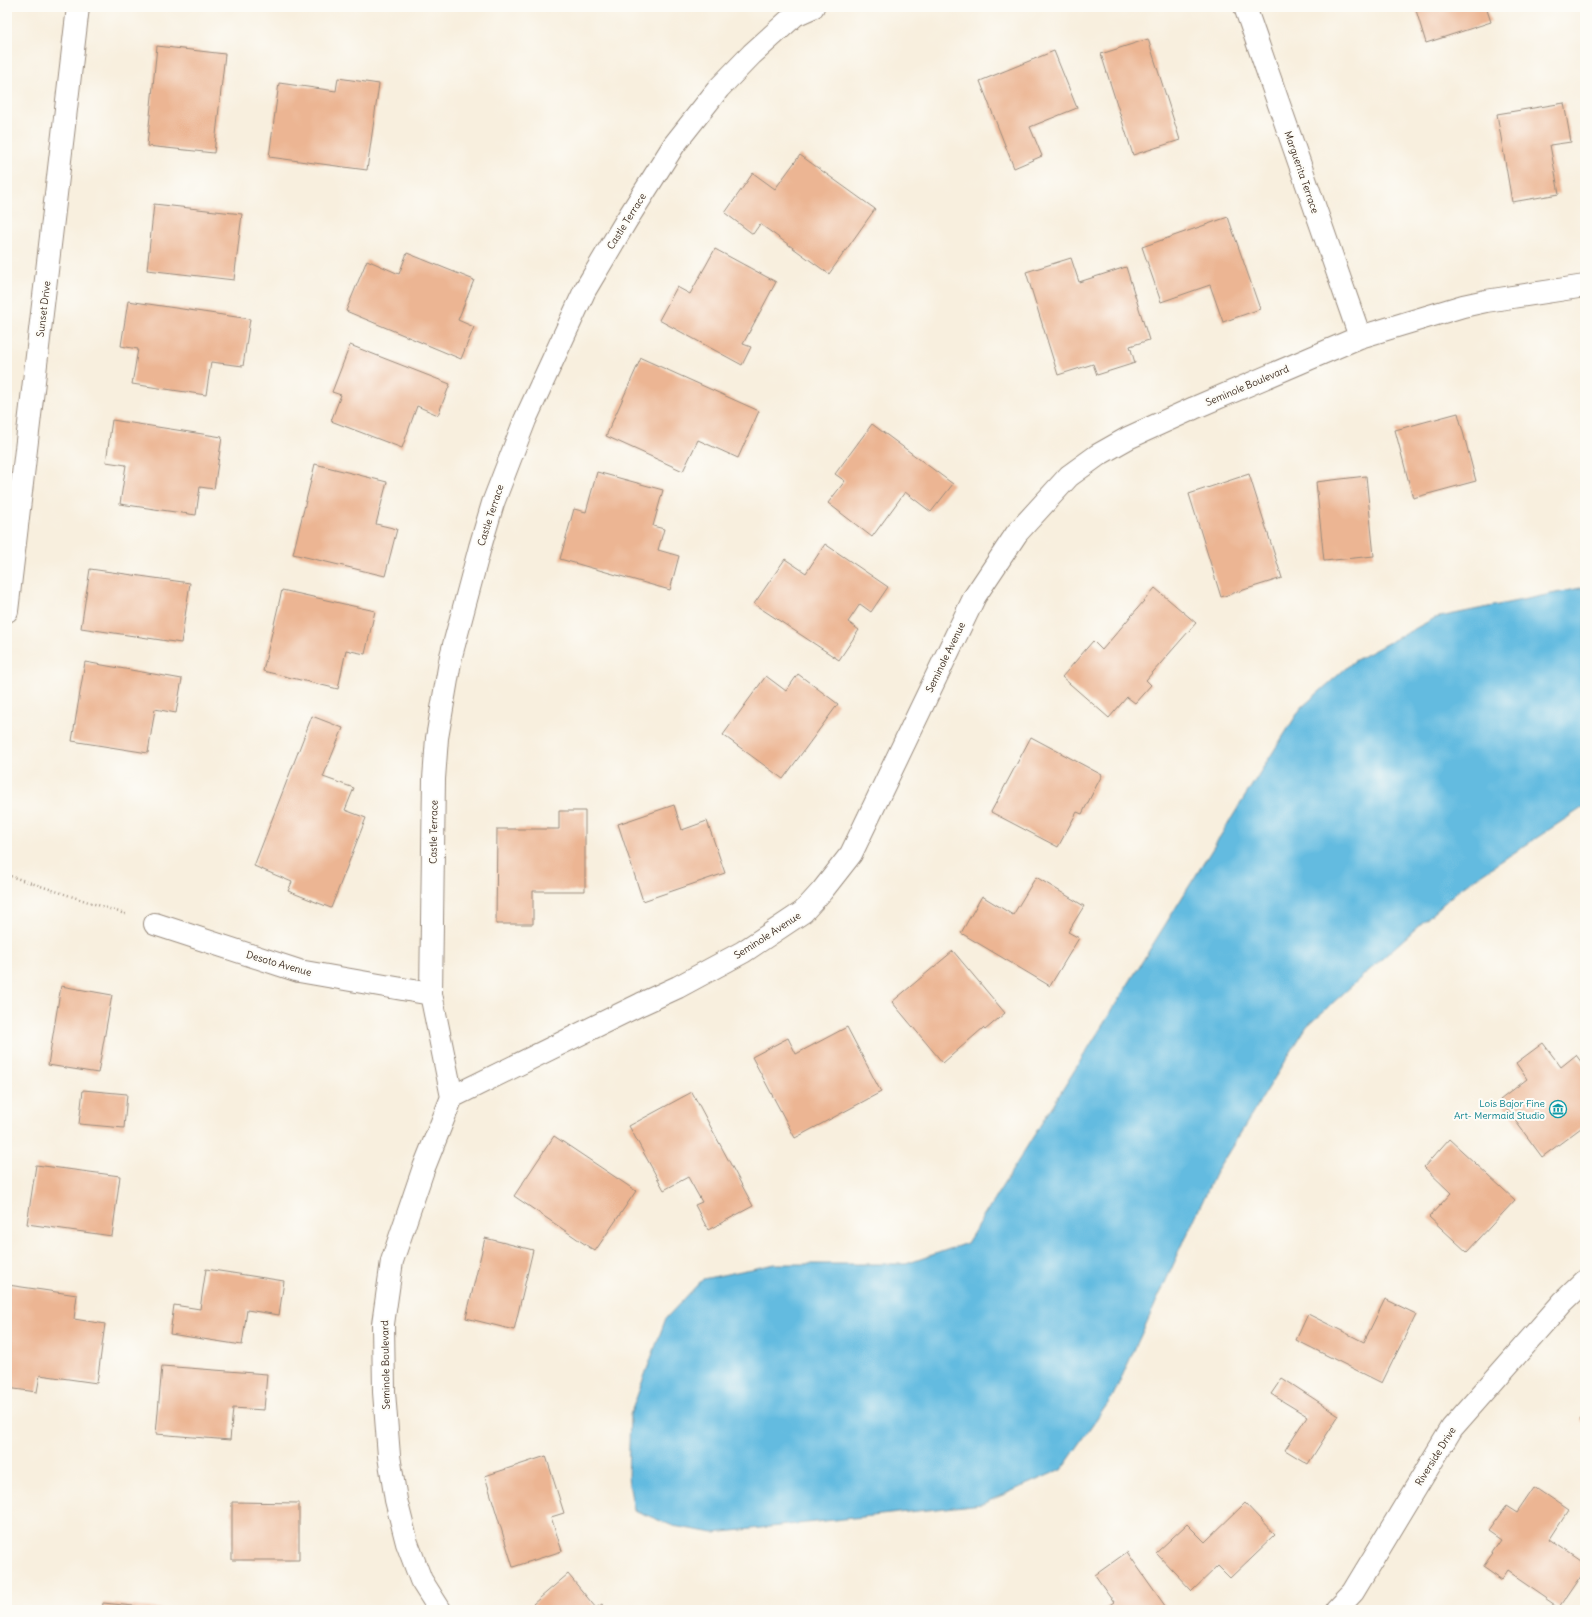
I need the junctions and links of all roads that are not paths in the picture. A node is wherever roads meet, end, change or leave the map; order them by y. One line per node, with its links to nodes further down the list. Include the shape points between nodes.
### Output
1 (78, 7): 7 (street, Sunset Drive)
2 (1245, 7): 5 (street, Marguerita Terrace)
3 (804, 11): 9 (street, Castle Terrace, via 760,46 719,88 674,145 585,290 509,459 480,547 451,656 437,738 434,779)
4 (1585, 286): 5 (street, Seminole Boulevard, via 1463,306)
5 (1360, 337): 6 (street, Seminole Boulevard, via 1194,408 1128,438 1098,455 1069,476 1017,533)
6 (975, 596): 10 (street, Seminole Avenue, via 851,854 803,912 743,952 678,987)
7 (7, 611)
8 (155, 924): 9 (street, Desoto Avenue, via 299,971)
9 (431, 994): 10 (street, Castle Terrace)
10 (452, 1097): 12 (street, Seminole Boulevard, via 392,1261 382,1324 389,1456 396,1500 407,1543 421,1580)
11 (1585, 1281): 13 (street, Riverside Drive, via 1563,1302 1452,1428 1353,1592)
12 (440, 1610)
13 (1336, 1610)

